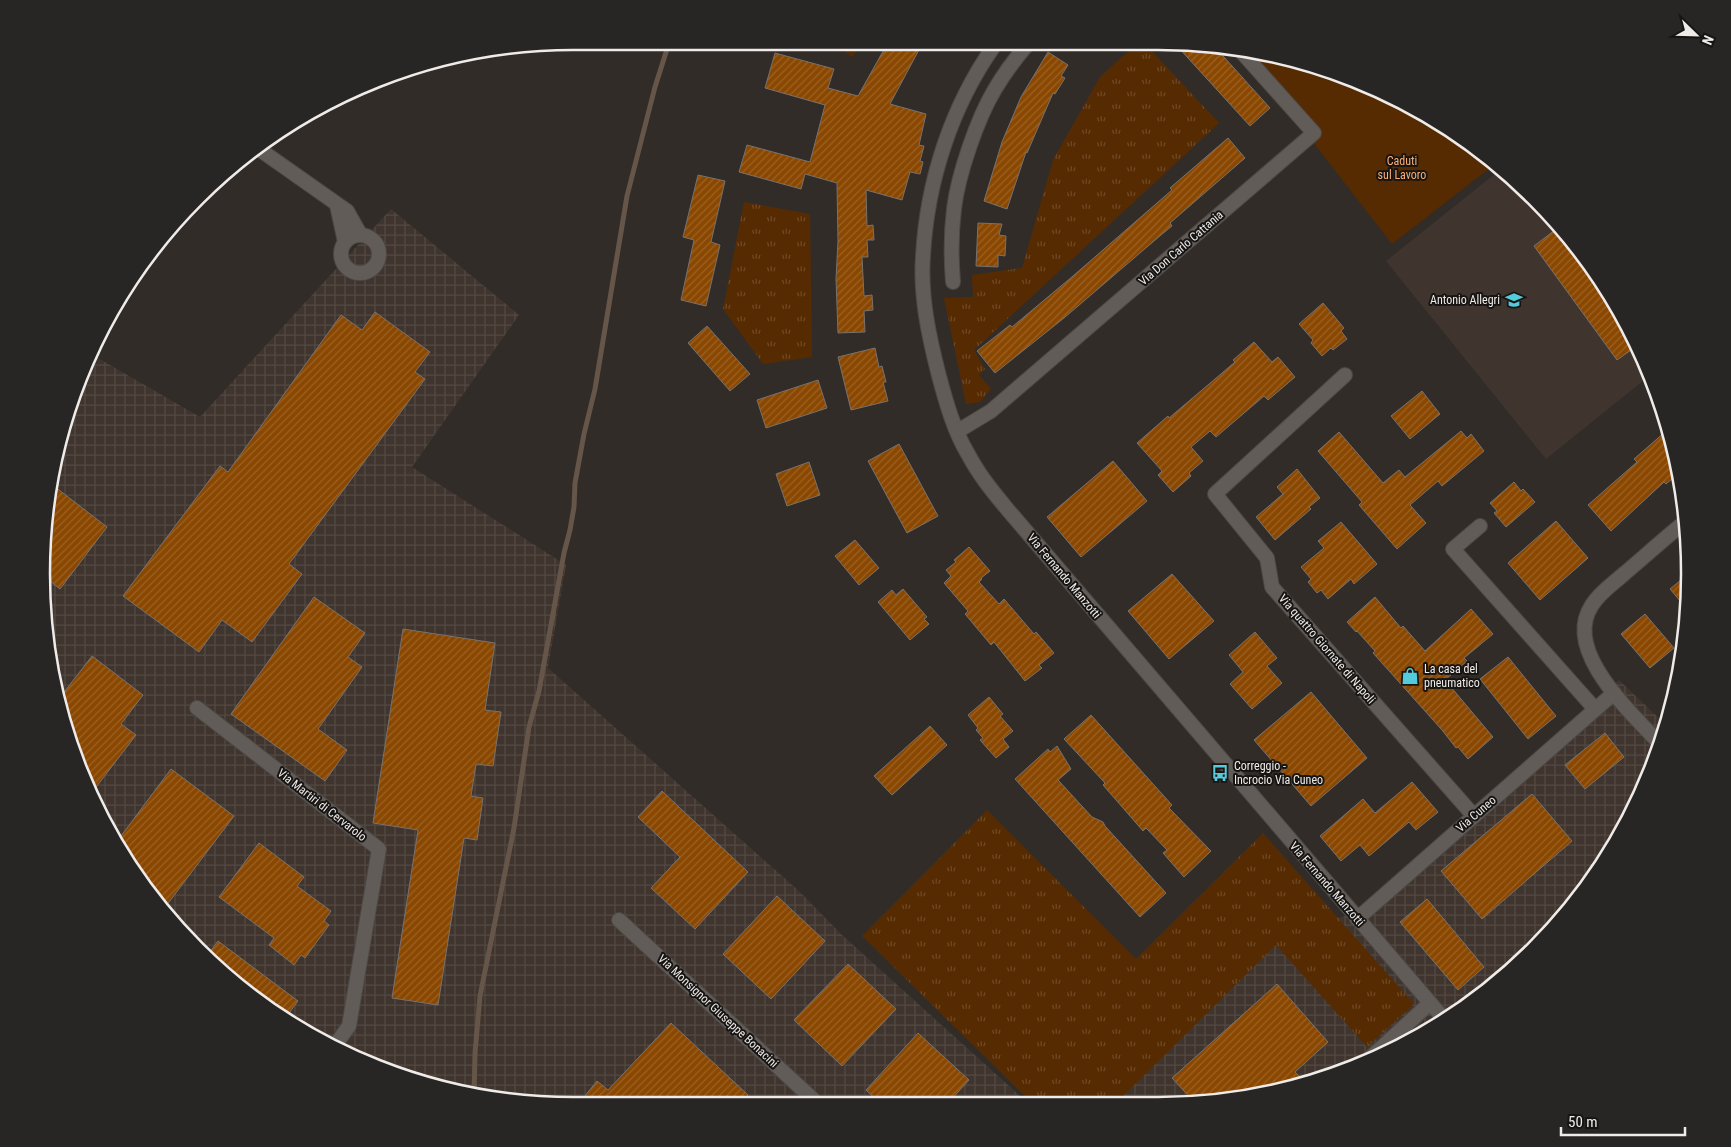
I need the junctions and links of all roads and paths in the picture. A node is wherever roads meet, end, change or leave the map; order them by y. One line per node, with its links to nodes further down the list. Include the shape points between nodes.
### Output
1 (992, 50): 10 (street, Via Fernando Manzotti, via 963,98 942,152 927,217 923,257 927,321 945,397)
2 (1023, 50): 8 (street, via 994,90 962,171 954,208)
3 (1247, 58): 10 (street, Via Don Carlo Cattania, via 1314,134 991,411)
4 (263, 152): 5 (street)
5 (337, 206): 6 (street, via 347,211); 7 (street)
6 (360, 234): 7 (street); 7 (street, via 372,239 379,251 377,263 368,271 358,273 342,261 341,251)
7 (345, 242)
8 (953, 282)
9 (1345, 375): 17 (street, Via quattro Giornate di Napoli, via 1215,494 1267,558 1272,587)
10 (958, 432): 18 (street, Via Fernando Manzotti, via 967,454 996,496)
11 (1480, 526): 15 (street, via 1453,549)
12 (1679, 527): 13 (street, via 1599,595 1587,613 1586,648)
13 (1614, 693): 15 (street, Via Cuneo); 16 (street)
14 (197, 708): 22 (street, Via Martiri di Cervarolo, via 379,849 349,1026)
15 (1595, 709): 17 (street, Via Cuneo)
16 (1655, 737)
17 (1474, 816): 18 (street, Via Cuneo)
18 (1357, 919): 20 (street, Via Fernando Manzotti)
19 (619, 920): 24 (street, Via Monsignor Giuseppe Bonacini)
20 (1430, 1004): 21 (street, Via Fernando Manzotti); 23 (street)
21 (1440, 1014)
22 (338, 1041)
23 (1385, 1045)
24 (811, 1097)

